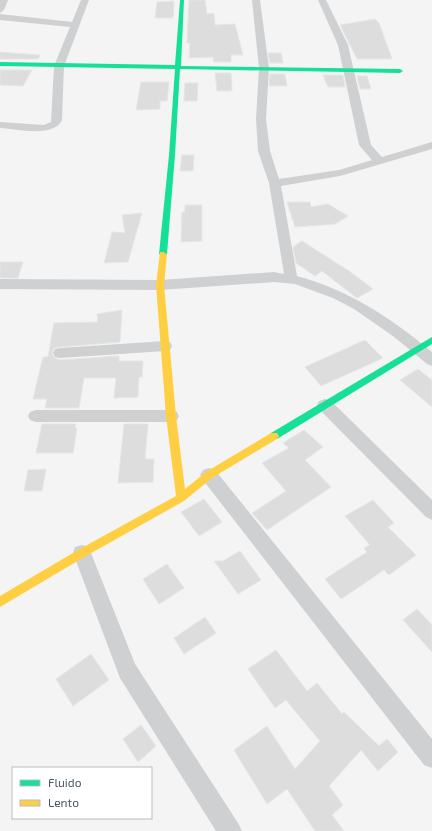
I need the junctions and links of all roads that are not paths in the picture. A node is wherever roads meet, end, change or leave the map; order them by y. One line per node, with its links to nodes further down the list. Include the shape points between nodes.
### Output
1 (4, 0): 6 (street)
2 (84, 0): 8 (street)
3 (182, 0): 11 (street)
4 (256, 0): 12 (street)
5 (322, 0): 13 (street, via 343,45)
6 (0, 10)
7 (0, 17): 8 (street)
8 (74, 25): 10 (street)
9 (0, 64): 10 (street)
10 (60, 66): 11 (street); 15 (street, via 55,124 45,128)
11 (178, 68): 12 (street); 21 (street)
12 (264, 68): 13 (street); 18 (street, via 264,151)
13 (349, 71): 14 (street); 17 (street, via 365,145)
14 (400, 71)
15 (0, 124)
16 (432, 145): 17 (street)
17 (380, 161): 18 (street, via 340,173)
18 (275, 183): 19 (street)
19 (291, 278): 21 (street); 24 (street, via 337,294 376,316)
20 (0, 284): 21 (street)
21 (160, 285): 23 (street)
22 (432, 340): 24 (street)
23 (165, 346): 25 (street); 29 (street)
24 (419, 348): 26 (street); 27 (street)
25 (60, 353)
26 (432, 360)
27 (325, 405): 30 (street); 32 (street)
28 (36, 416): 29 (street)
29 (171, 416): 31 (street)
30 (209, 475): 31 (street); 35 (street)
31 (181, 498): 33 (street)
32 (432, 512)
33 (82, 552): 34 (street); 36 (street, via 128,671)
34 (0, 602)
35 (432, 757)
36 (230, 831)

